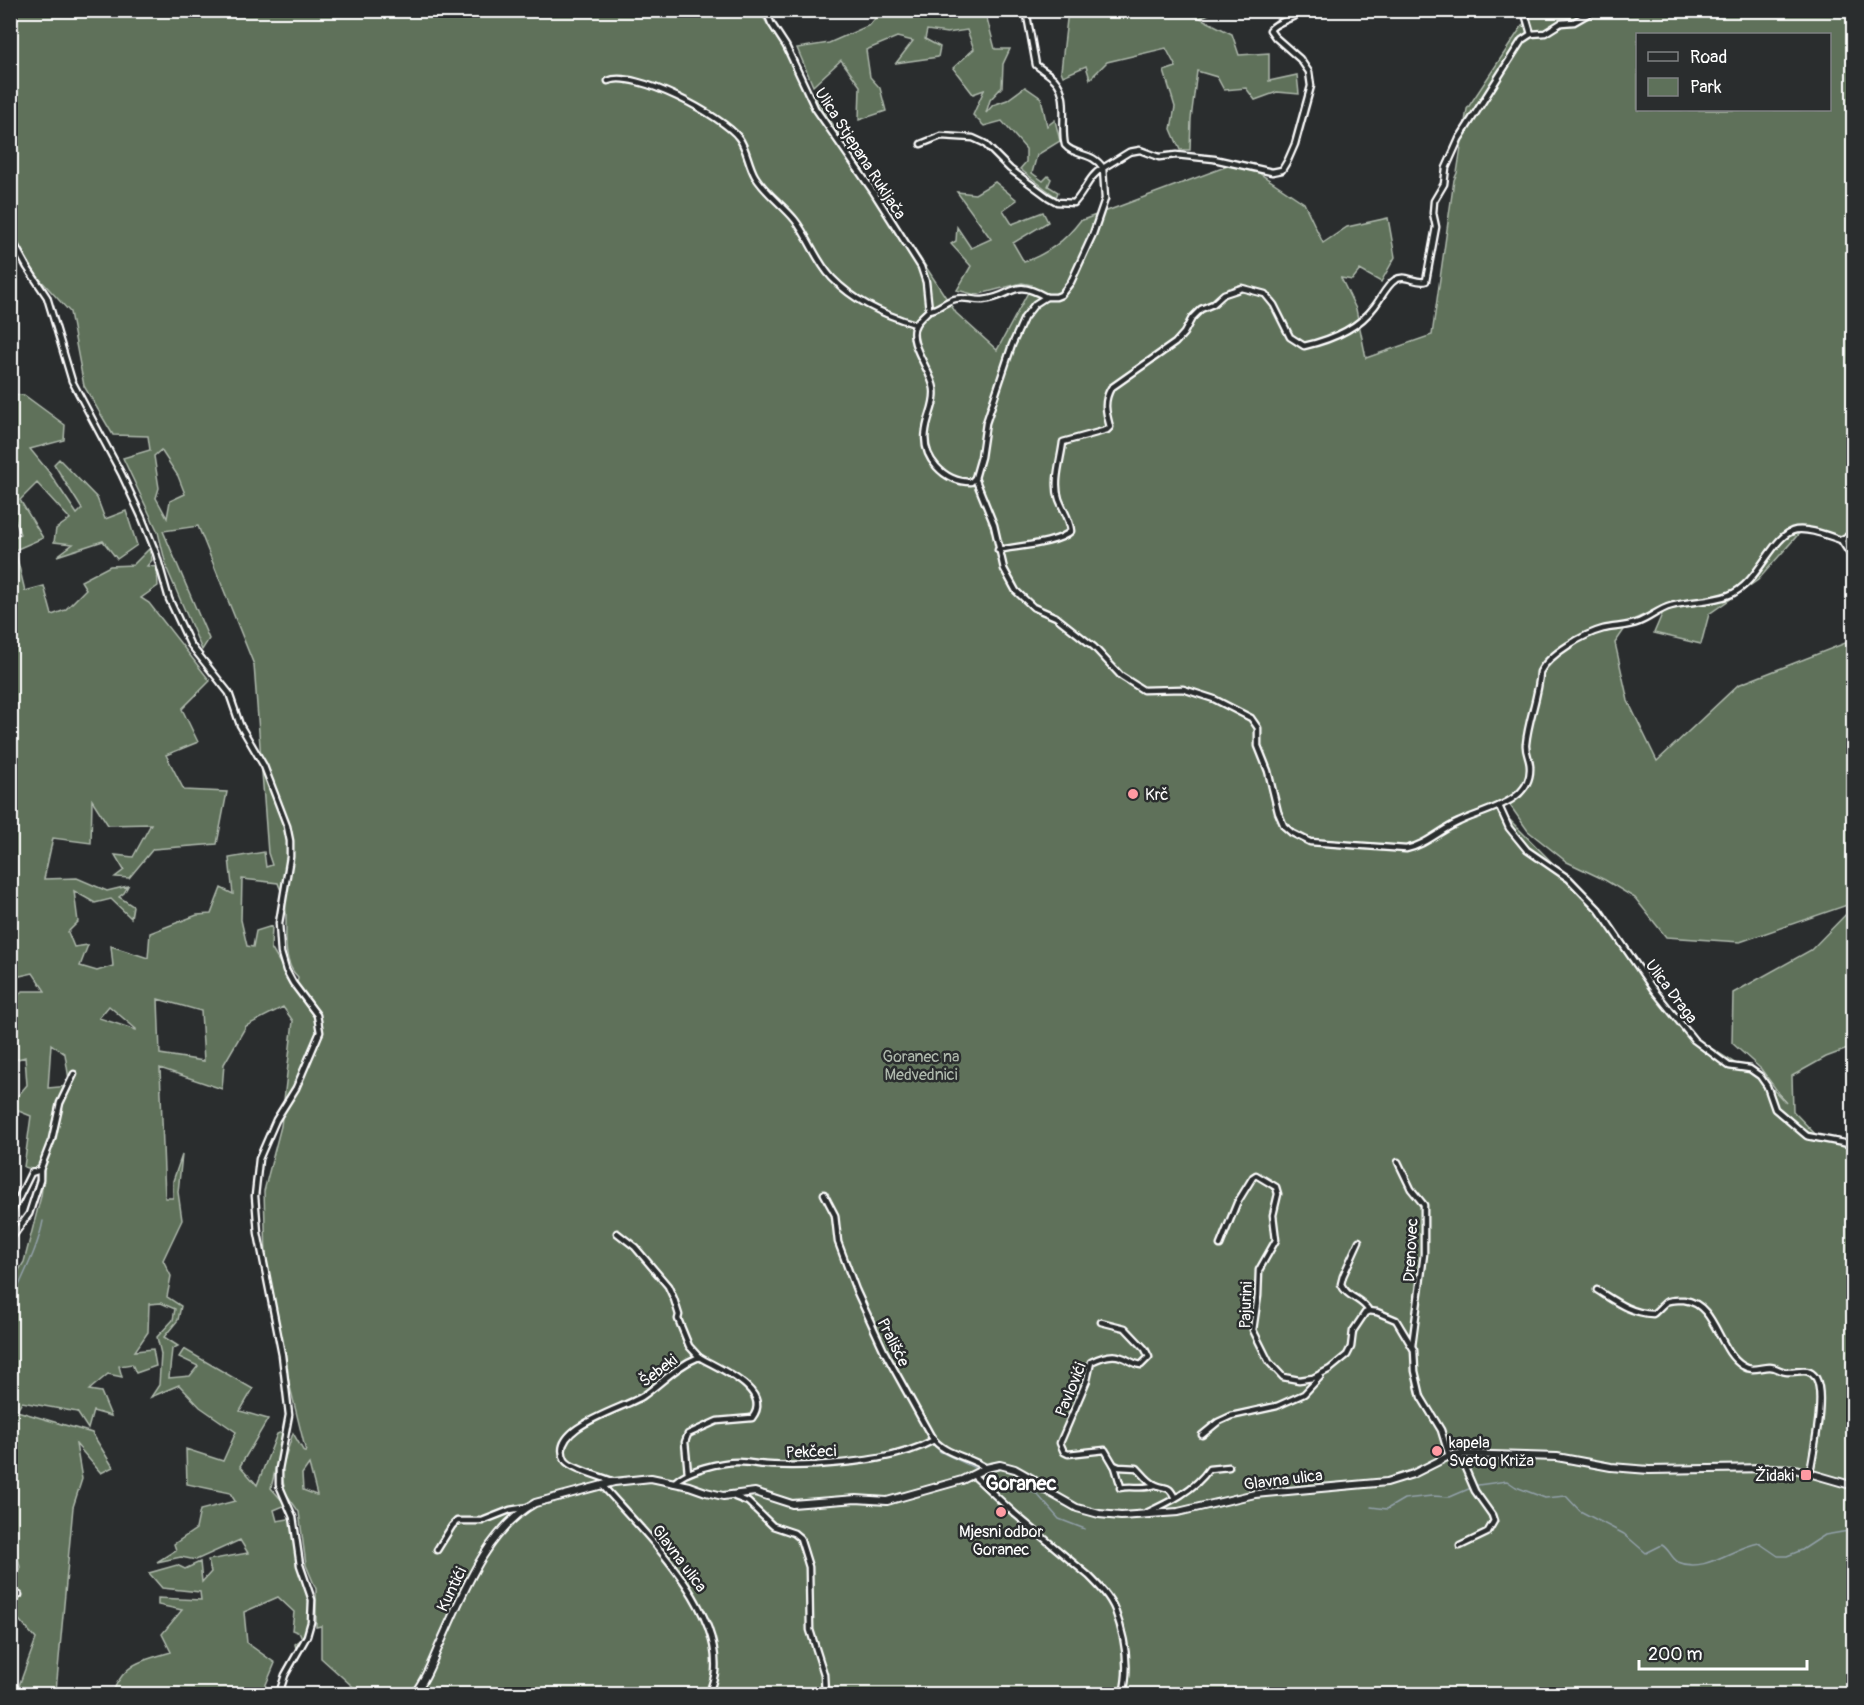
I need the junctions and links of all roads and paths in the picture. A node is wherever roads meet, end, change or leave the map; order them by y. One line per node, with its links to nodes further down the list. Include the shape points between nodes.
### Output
1 (766, 10): 12 (street, Ulica Stjepana Rukljača, via 815,108 921,267)
2 (1026, 10): 9 (street, via 1036,65 1060,88 1065,145 1095,158)
3 (1303, 10): 9 (street, via 1270,30 1300,59 1311,79 1295,144 1282,170 1265,172 1228,161 1159,157 1140,150 1129,152)
4 (1524, 10): 6 (street)
5 (1595, 10): 6 (street, via 1545,33)
6 (1531, 34): 17 (street, via 1516,49 1459,139 1446,168 1444,184 1434,201 1436,227 1426,281 1403,277 1393,280 1360,323 1328,339 1304,345 1290,337 1265,294 1242,288 1224,294 1192,318 1175,343 1111,388 1104,405 1110,427 1107,430 1063,442 1056,486 1071,531 1053,540)
7 (609, 81): 13 (street, via 640,81 722,122 739,138 755,176 796,221 834,280 875,310)
8 (921, 144): 9 (street, via 941,135 974,138 1048,197 1067,204 1082,195 1093,175)
9 (1103, 168): 11 (street, via 1105,199 1093,234 1071,282 1061,295)
10 (10, 236): 58 (street, via 47,297 72,381 142,518 169,599 190,644 230,693 240,725 268,774 288,826 290,857 279,923 281,953 290,976 317,1016 320,1032 259,1159 255,1196 289,1415 279,1485 293,1516 300,1565 312,1600 307,1636 285,1675)
11 (1046, 297): 12 (street, via 1031,288 1019,288 982,300 959,297); 14 (street, via 1024,318 1012,345 986,423)
12 (929, 310): 13 (street)
13 (915, 324): 14 (street, via 918,353 934,385 935,398 925,439 932,463 954,478 967,482)
14 (975, 478): 17 (street, via 994,525)
15 (1854, 527): 16 (street)
16 (1841, 540): 18 (street); 19 (street, via 1820,533 1791,532 1742,589 1732,595 1671,606 1629,626 1586,635 1544,664 1525,746 1530,767 1527,781 1516,796)
17 (998, 550): 19 (street, via 1016,591 1033,607 1056,617 1094,647 1121,676 1143,690 1183,689 1214,699 1251,718 1258,728 1258,746 1278,812 1284,826 1300,839 1406,849 1474,814)
18 (1854, 560)
19 (1499, 806): 21 (street, Ulica Draga, via 1509,828 1527,850 1569,879 1599,910 1653,989 1694,1040 1729,1066 1750,1069 1760,1077 1775,1109 1807,1136)
20 (74, 1074): 23 (street, via 60,1103)
21 (1854, 1145)
22 (1398, 1162): 33 (street, Drenovec, via 1411,1190 1424,1205 1424,1254)
23 (40, 1170): 25 (street, via 31,1173); 27 (street, via 29,1214)
24 (824, 1194): 37 (street, Prališće, via 835,1215 842,1256 868,1318)
25 (10, 1216)
26 (617, 1233): 34 (street, Šebeki, via 635,1247 668,1286 689,1346)
27 (10, 1240)
28 (1359, 1242): 31 (street, via 1341,1284 1349,1296 1365,1304)
29 (1220, 1245): 35 (street, Pajurini, via 1252,1177 1256,1174 1276,1186 1276,1240 1259,1270 1253,1330 1269,1362 1283,1377 1299,1380)
30 (1597, 1290): 44 (street, via 1633,1312 1646,1314 1653,1314 1676,1299 1690,1301 1703,1307 1743,1366 1786,1372 1804,1370 1814,1376 1819,1406)
31 (1369, 1311): 33 (street, via 1396,1320); 35 (street, via 1353,1331 1347,1355)
32 (1101, 1322): 40 (street, Pavlovići, via 1125,1328 1149,1357 1141,1365 1120,1356 1091,1362 1059,1443 1068,1454 1105,1450)
33 (1412, 1346): 39 (street, via 1421,1397 1441,1430)
34 (699, 1357): 43 (street, via 749,1389 758,1408 752,1418 717,1421 688,1434); 45 (street, Šebeki, via 677,1368 642,1397 573,1431 565,1442 562,1453 566,1462)
35 (1321, 1375): 36 (street, via 1304,1394 1277,1406 1231,1416)
36 (1202, 1435)
37 (934, 1440): 42 (street, via 949,1451 976,1461); 43 (street, Pekčeci, via 890,1456 848,1462 796,1465 740,1461)
38 (1459, 1454): 39 (main road, Glavna ulica); 44 (main road, Glavna ulica, via 1557,1457 1649,1470 1769,1468); 54 (street, via 1494,1521 1487,1533)
39 (1449, 1456): 53 (main road, Glavna ulica, via 1387,1482 1255,1494 1178,1512)
40 (1114, 1465): 48 (street, Pavlovići, via 1137,1468); 48 (street, via 1120,1487)
41 (1229, 1467): 51 (street, via 1209,1469)
42 (982, 1470): 50 (main road, via 962,1480 887,1501 792,1504 756,1492); 53 (main road, Glavna ulica, via 1006,1466 1077,1508 1099,1514); 62 (street, via 1007,1508 1089,1576 1110,1601 1128,1667)
43 (688, 1473): 46 (street, Pekčeci)
44 (1810, 1473): 49 (main road, Glavna ulica)
45 (614, 1482): 46 (main road, via 651,1478); 47 (main road, Kuntići)
46 (674, 1483): 50 (main road)
47 (602, 1485): 52 (main road, Kuntići); 60 (street, Glavna ulica, via 688,1587 703,1613 714,1660 715,1675)
48 (1155, 1485): 51 (street, Pavlovići, via 1166,1486)
49 (1852, 1485)
50 (734, 1495): 61 (street, via 748,1502 772,1526 800,1538 809,1567 810,1630 824,1674)
51 (1175, 1498): 53 (street)
52 (528, 1507): 55 (street, Kuntići, via 482,1521 457,1521); 59 (main road, Kuntići, via 481,1558)
53 (1144, 1515)
54 (1460, 1546)
55 (437, 1550)
56 (19, 1595): 57 (street)
57 (10, 1597)
58 (279, 1695)
59 (414, 1695)
60 (709, 1695)
61 (825, 1695)
62 (1123, 1695)

